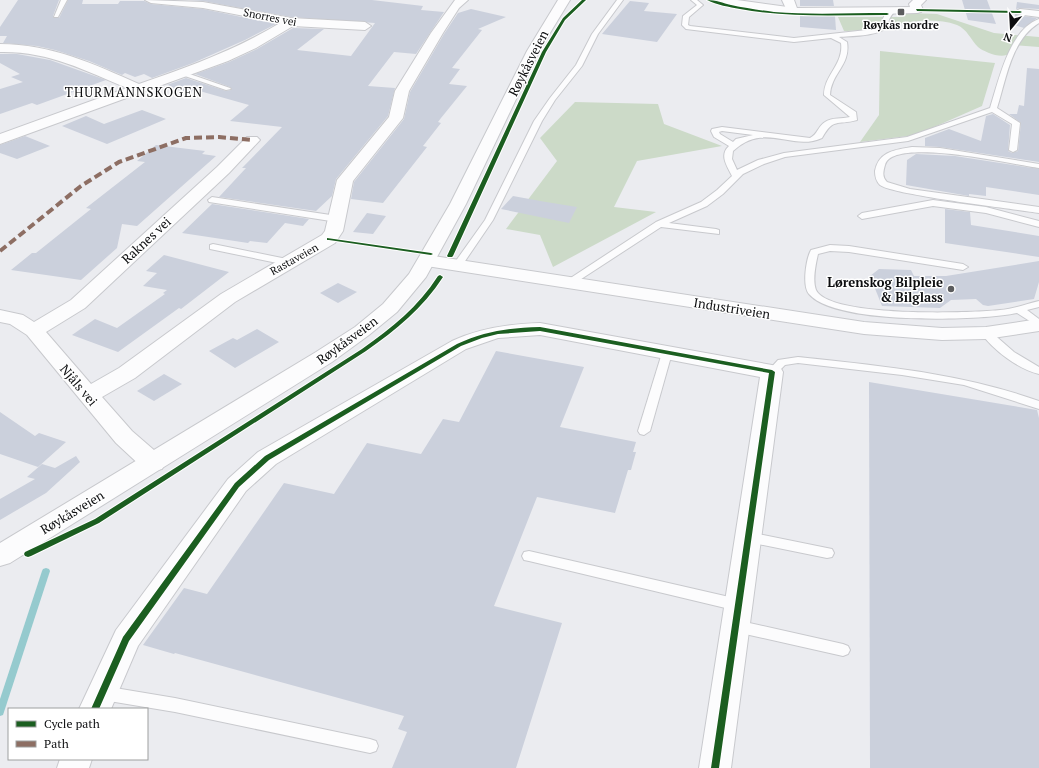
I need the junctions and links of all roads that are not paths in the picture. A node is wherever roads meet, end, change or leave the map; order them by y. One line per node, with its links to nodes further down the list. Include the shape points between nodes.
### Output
1 (64, 0): 13 (lane)
2 (151, 0): 15 (street, Snorres vei, via 203,5)
3 (462, 0): 33 (street, Rastaveien, via 437,33 402,92 396,118 345,180)
4 (564, 0): 38 (street, Røykåsveien, via 533,51)
5 (620, 0): 40 (lane, via 595,34 579,66 552,98 489,220)
6 (694, 0): 17 (lane, via 700,5 686,16 685,26 691,29 794,40)
7 (723, 0): 8 (street, via 756,8)
8 (790, 5): 10 (street)
9 (918, 5): 10 (street)
10 (893, 10): 17 (lane, via 887,14 883,27 878,31)
11 (1020, 12): 12 (street)
12 (1039, 14)
13 (56, 16)
14 (1039, 21): 22 (lane, via 1028,27 1014,46)
15 (291, 22): 16 (street, Snorres vei); 19 (street, via 246,48)
16 (365, 26)
17 (832, 36): 23 (lane, via 844,42 845,50 841,66 830,80 827,95 853,114 854,118 827,123 822,127 819,136 813,140)
18 (0, 48): 20 (street, via 26,48 51,52)
19 (181, 73): 20 (street); 21 (lane)
20 (138, 88): 24 (street)
21 (228, 89)
22 (993, 109): 27 (lane, via 1016,123); 29 (lane, via 908,139 784,155 761,162)
23 (763, 135): 26 (lane, via 739,141); 26 (lane, via 722,129 715,131 717,135)
24 (0, 139)
25 (252, 140): 48 (street, Raknes vei, via 78,304)
26 (734, 145): 29 (lane, via 729,150 728,159)
27 (1013, 150)
28 (1039, 166): 31 (lane, via 940,150 912,149 894,152 888,156 882,161 879,173 884,184 903,190)
29 (736, 176): 34 (lane, via 704,204)
30 (212, 200): 33 (lane)
31 (1039, 210)
32 (862, 216): 35 (lane, via 933,203 986,210)
33 (337, 219): 39 (street, Rastaveien, via 329,239)
34 (659, 224): 36 (lane); 42 (lane)
35 (1039, 224)
36 (716, 232)
37 (213, 246): 39 (lane)
38 (427, 261): 40 (street, Industriveien); 56 (street, Røykåsveien, via 402,295 362,331 292,378)
39 (287, 262): 53 (street, Rastaveien, via 228,298 127,373)
40 (458, 265): 42 (street, Industriveien)
41 (963, 267): 46 (lane, via 850,249 826,248 814,252 810,288 814,294)
42 (568, 283): 46 (street, Industriveien)
43 (1039, 304): 44 (lane)
44 (1020, 310): 46 (lane); 47 (lane)
45 (0, 316): 48 (street, Njåls vei, via 16,319)
46 (862, 319): 49 (street, Industriveien, via 942,334)
47 (1039, 325): 49 (street, Industriveien)
48 (34, 331): 53 (street, Njåls vei)
49 (986, 333): 51 (lane, via 996,344)
50 (667, 353): 52 (street); 55 (lane); 63 (street, via 540,330 502,331 478,336 267,458 237,485 126,639)
51 (1039, 371)
52 (772, 372): 54 (lane, via 782,362 798,360 893,371 964,382); 57 (street)
53 (88, 396): 56 (street, Njåls vei, via 124,437)
54 (1039, 406)
55 (644, 431)
56 (153, 463): 59 (street, Røykåsveien)
57 (748, 537): 58 (lane); 61 (street)
58 (827, 553)
59 (0, 556)
60 (529, 556): 61 (lane)
61 (737, 615): 62 (lane); 65 (street)
62 (843, 650)
63 (98, 701): 64 (lane, via 175,705)
64 (370, 746)
65 (715, 768)

